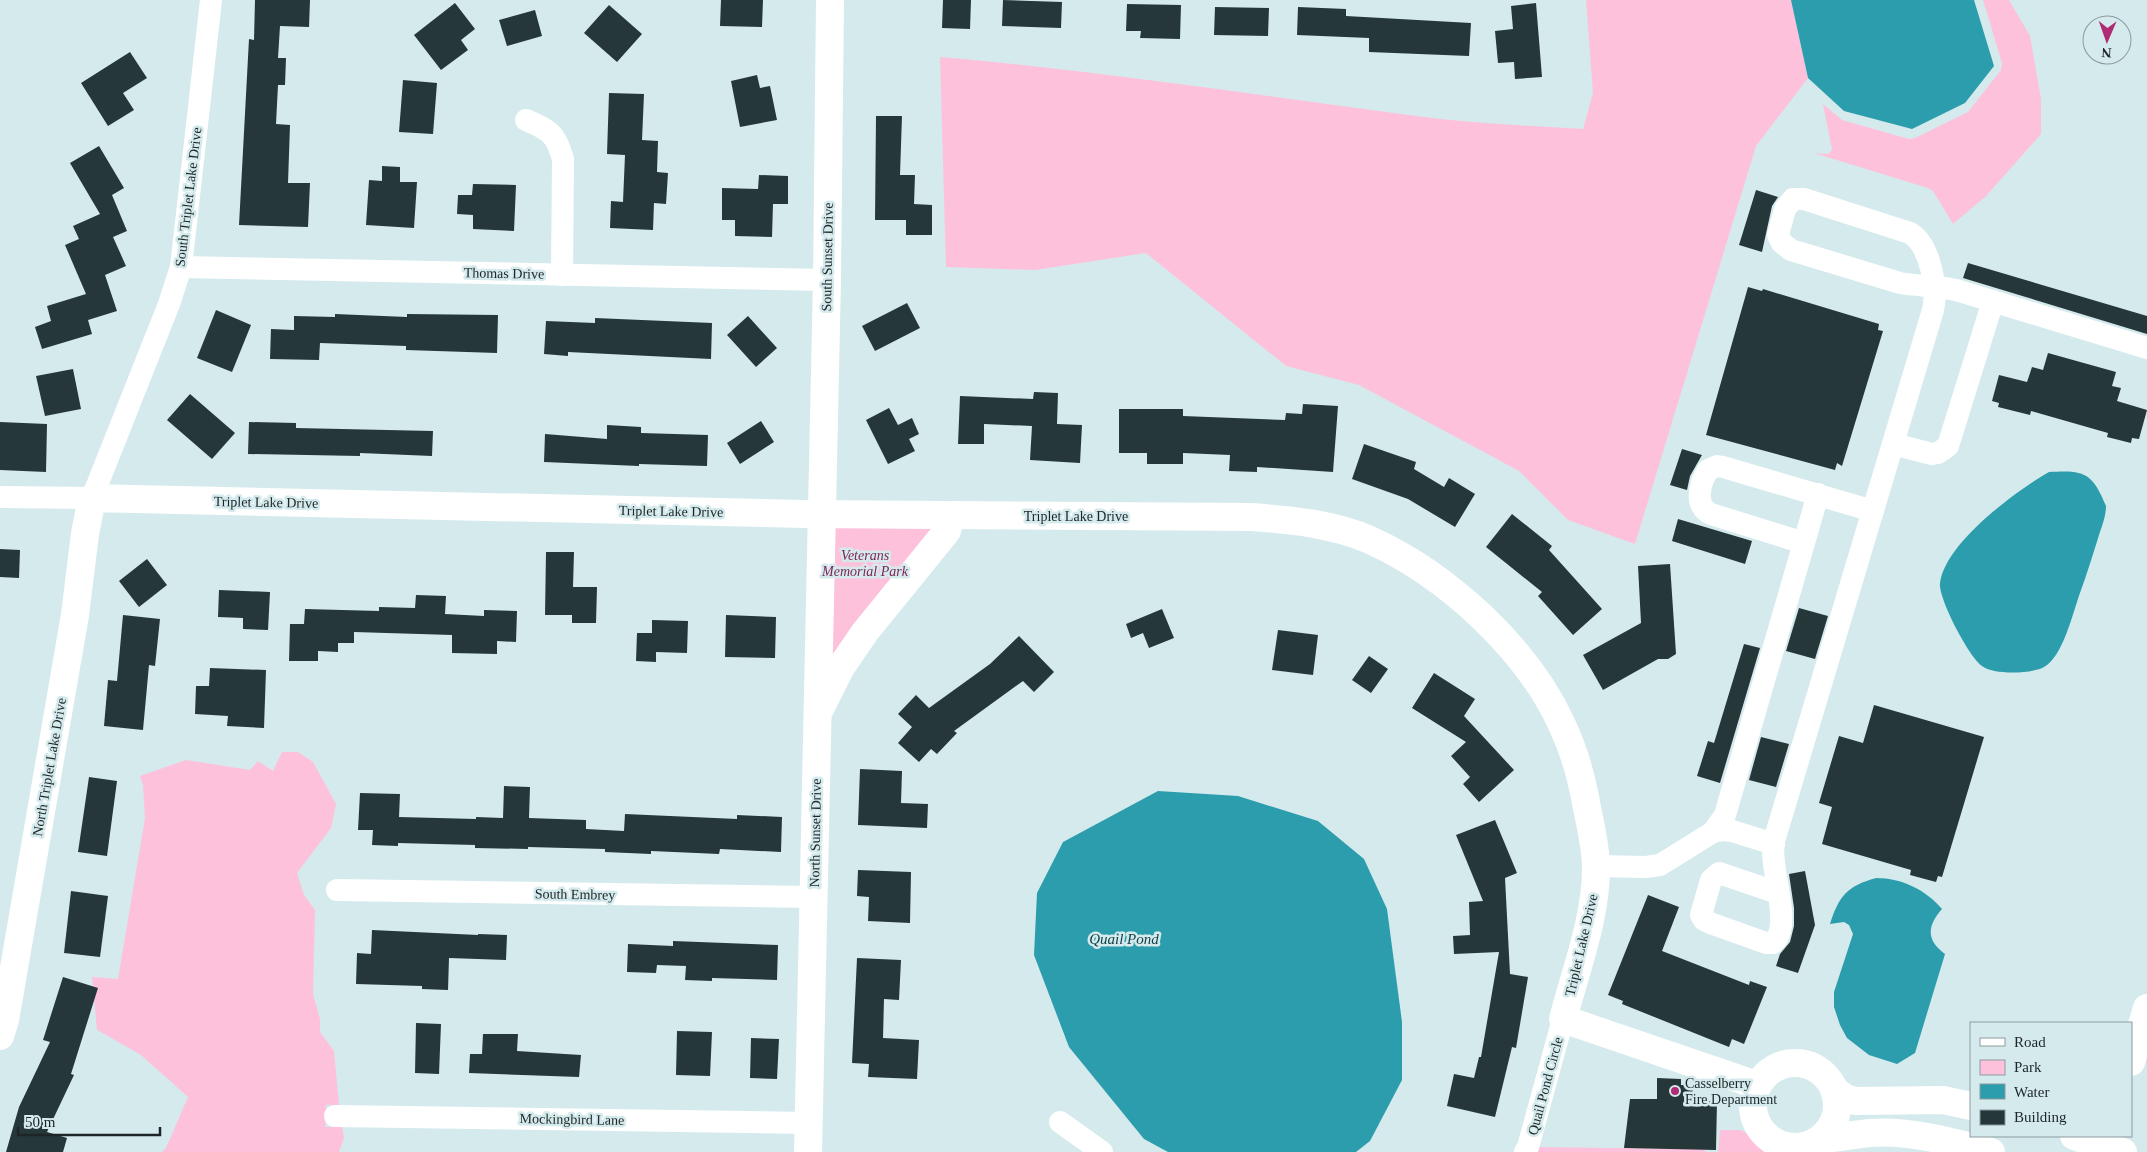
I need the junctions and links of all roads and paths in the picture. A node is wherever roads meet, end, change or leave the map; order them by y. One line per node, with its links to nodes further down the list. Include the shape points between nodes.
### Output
1 (211, 0): 4 (street, South Triplet Lake Drive)
2 (830, 0): 6 (street, South Sunset Drive)
3 (526, 120): 5 (street, via 552,133 559,143 563,159)
4 (181, 267): 5 (street, Thomas Drive); 13 (street, South Triplet Lake Drive)
5 (562, 275): 6 (street, Thomas Drive)
6 (827, 280): 15 (street, South Sunset Drive)
7 (1934, 286): 7 (street, via 1900,283 1791,250 1778,235 1785,209 1793,199 1804,199 1910,233 1919,242 1929,264); 8 (street); 10 (street, via 1933,310)
8 (1993, 301): 9 (street); 10 (street, via 1948,446 1932,454)
9 (2147, 348)
10 (1893, 444): 14 (street)
11 (1818, 494): 14 (street); 17 (street); 17 (street, via 1717,466 1706,473 1700,503 1707,513)
12 (0, 497): 13 (street, Triplet Lake Drive)
13 (92, 498): 15 (street, Triplet Lake Drive); 27 (street, North Triplet Lake Drive, via 74,624)
14 (1873, 511): 20 (street)
15 (821, 514): 16 (street, Triplet Lake Drive); 18 (street, North Sunset Drive)
16 (950, 515): 18 (street, via 947,531 850,653); 21 (street, Triplet Lake Drive, via 1252,517 1307,521 1369,539 1415,564 1475,610 1536,680 1562,725 1580,769 1595,844)
17 (1804, 542): 19 (street, via 1725,815)
18 (817, 715): 24 (street, North Sunset Drive)
19 (1713, 832): 20 (street, via 1729,830); 21 (street, via 1660,865)
20 (1774, 844): 23 (street, via 1772,858)
21 (1596, 866): 26 (street, Triplet Lake Drive, via 1590,916)
22 (337, 890): 24 (street, South Embrey)
23 (1778, 893)
24 (813, 897): 33 (street, North Sunset Drive)
25 (2147, 1008): 28 (street)
26 (1566, 1011): 29 (street, via 1745,1081); 41 (street, Quail Pond Circle)
27 (0, 1036)
28 (2132, 1059)
29 (1763, 1081): 30 (street, via 1788,1063 1801,1063 1814,1066); 36 (street, via 1753,1097 1753,1111 1766,1136 1779,1144 1793,1147 1807,1146)
30 (1835, 1090): 31 (street, via 1856,1101 1943,1100); 36 (street, via 1838,1109 1835,1120)
31 (1970, 1106)
32 (335, 1116): 33 (street, Mockingbird Lane)
33 (809, 1122): 39 (street, North Sunset Drive)
34 (1060, 1122): 40 (street)
35 (2078, 1137): 38 (street)
36 (1820, 1140): 37 (street, via 1871,1133 1905,1135)
37 (1937, 1146): 42 (street)
38 (2110, 1146)
39 (808, 1152)
40 (1102, 1152)
41 (1525, 1152)
42 (1991, 1152)

